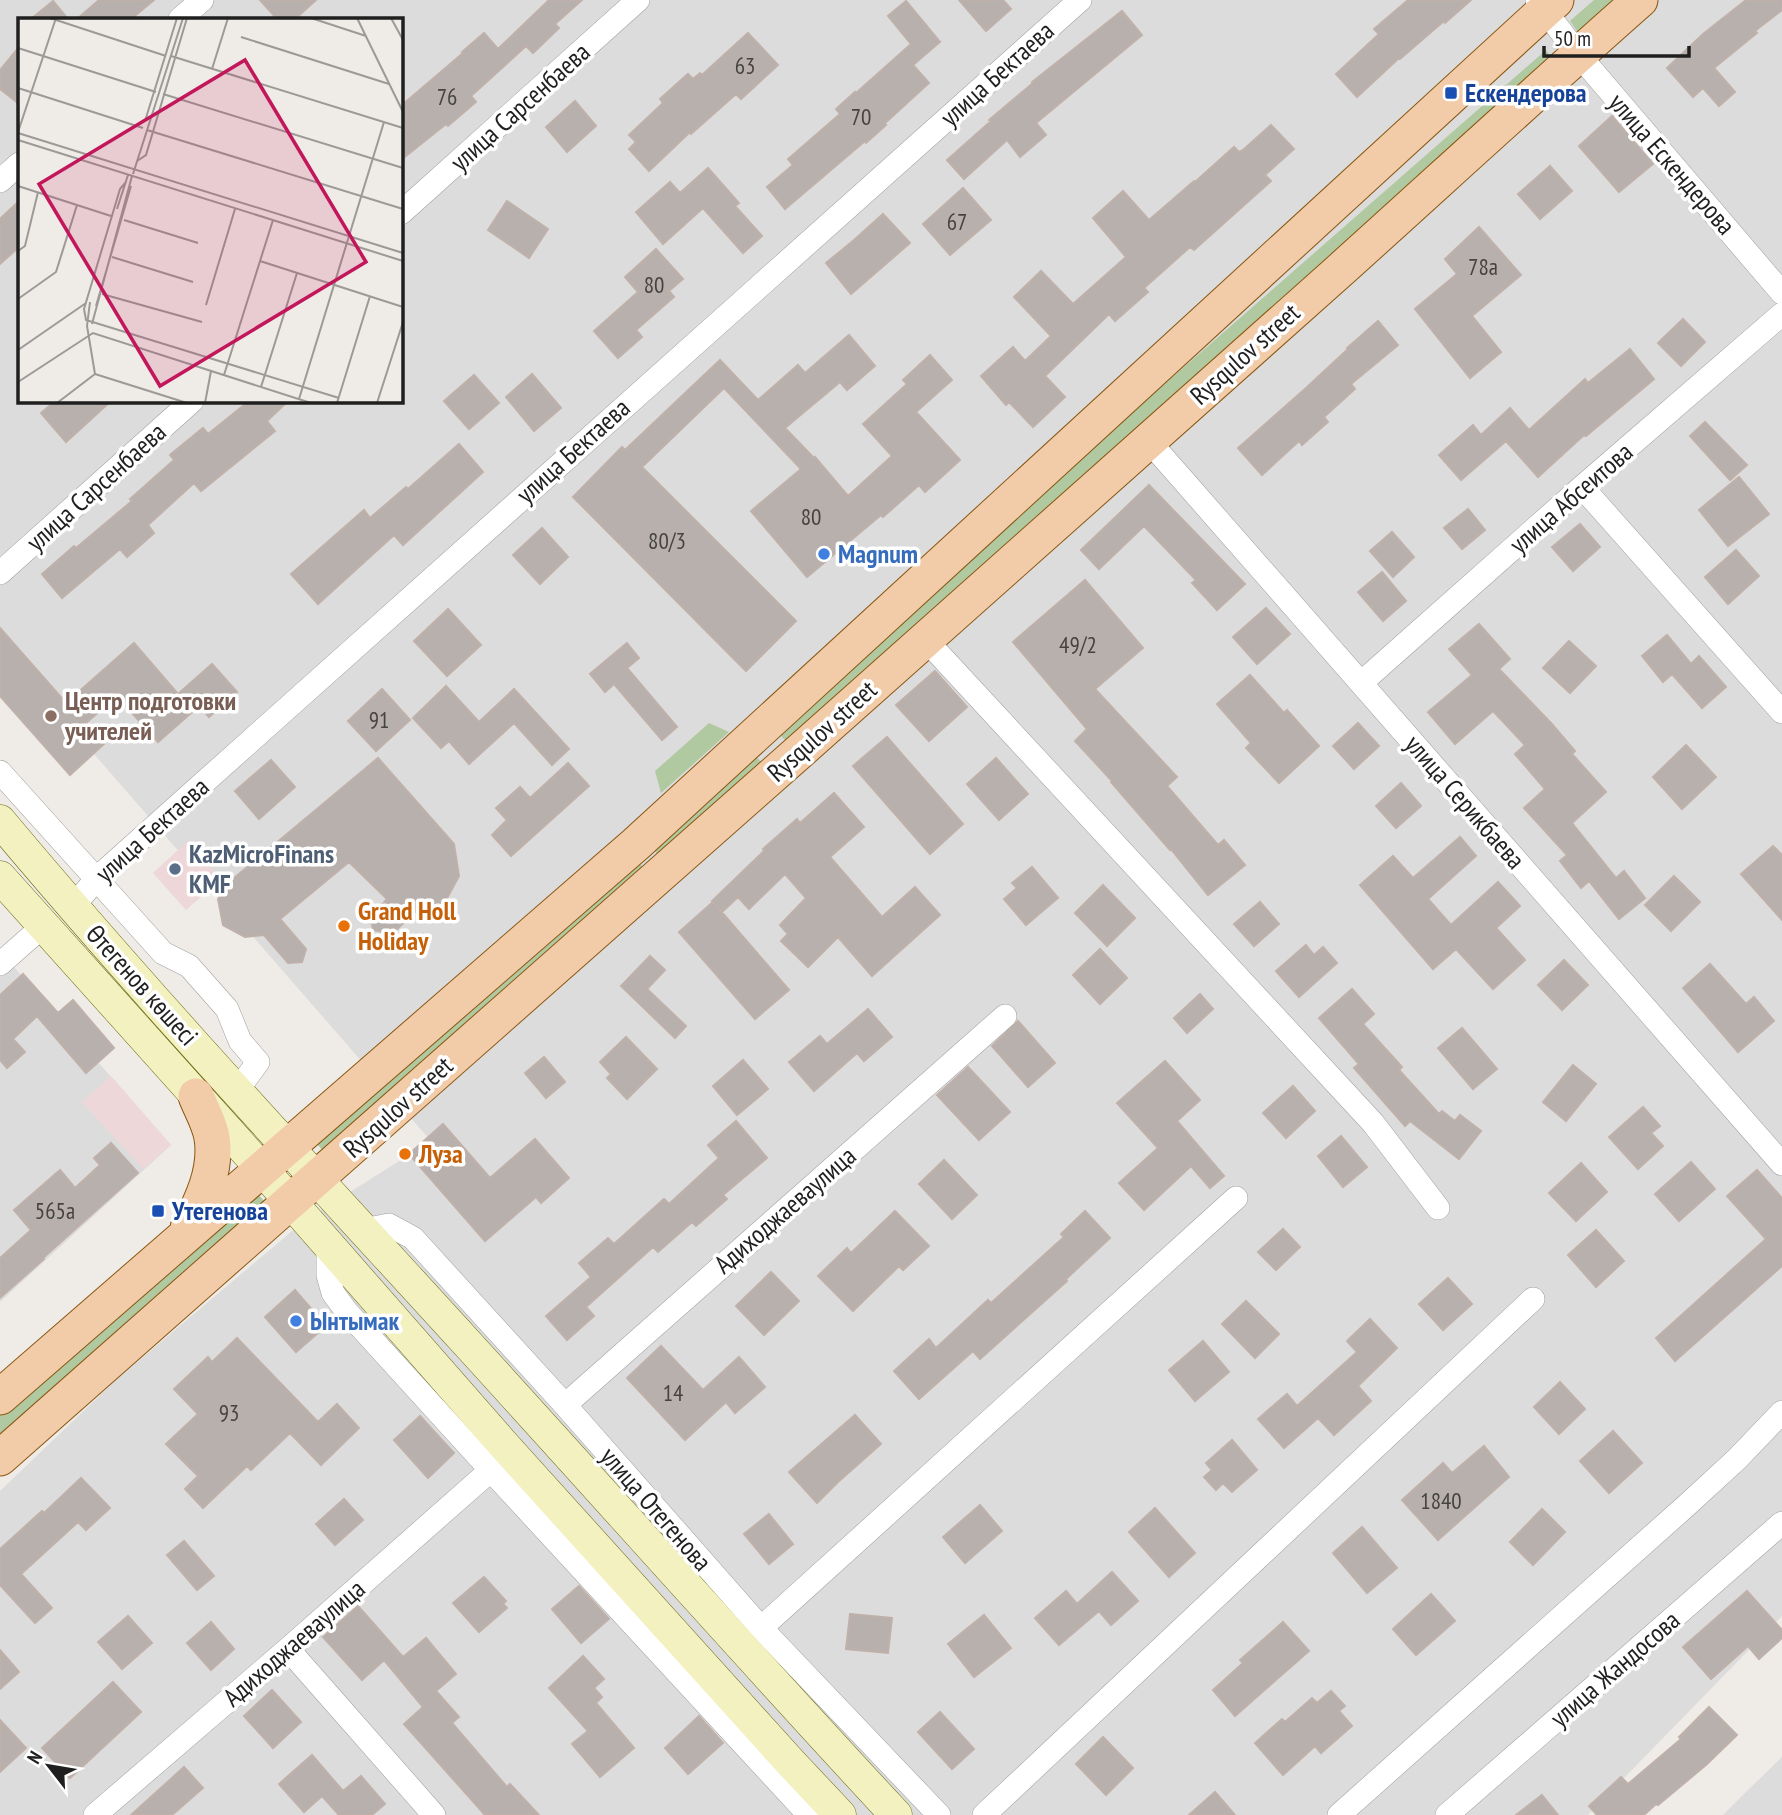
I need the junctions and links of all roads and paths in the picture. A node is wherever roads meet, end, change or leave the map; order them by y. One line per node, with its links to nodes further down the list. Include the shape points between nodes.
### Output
1 (202, 0): 6 (street)
2 (638, 0): 10 (street, улица Сарсенбаева)
3 (1080, 0): 27 (street, улица Бектаева)
4 (1640, 0): 7 (main road, Rysqulov street)
5 (1546, 3): 7 (street, улица Ескендерова); 20 (main road, Rysqulov street)
6 (181, 18)
7 (1578, 54): 11 (street, улица Ескендерова); 14 (main road, Rysqulov street)
8 (18, 165): 9 (street)
9 (0, 181)
10 (402, 212)
11 (1782, 293)
12 (1782, 314): 15 (street, улица Абсеитова)
13 (191, 402): 16 (street, улица Сарсенбаева)
14 (1148, 440): 17 (main road, Rysqulov street); 18 (street, улица Серикбаева)
15 (1582, 487): 18 (street, улица Абсеитова); 19 (street)
16 (0, 573)
17 (925, 639): 21 (main road, Rysqulov street); 39 (street, via 1373,1123)
18 (1361, 683): 35 (street, улица Серикбаева)
19 (1782, 712)
20 (752, 738): 21 (main road); 24 (main road, Rysqulov street)
21 (782, 766): 25 (main road, Rysqulov street)
22 (0, 772): 27 (street)
23 (0, 821): 28 (street, Өтегенов көшесі)
24 (636, 844): 25 (main road); 34 (main road, Rysqulov street)
25 (662, 873): 36 (main road, Rysqulov street)
26 (0, 877): 29 (street, Өтегенов көшесі)
27 (97, 878): 28 (street, улица Бектаева); 32 (street, via 163,953 189,966 227,1009 240,1041 258,1062)
28 (72, 908): 32 (street, Өтегенов көшесі)
29 (43, 926): 30 (street); 33 (street, Өтегенов көшесі)
30 (0, 964)
31 (1005, 1016): 45 (street, Адиходжаеваулица)
32 (236, 1092): 34 (street, Өтегенов көшесі)
33 (196, 1096): 34 (street, Өтегенов көшесі); 41 (main road, via 212,1137 212,1167)
34 (274, 1158): 36 (street, улица Отегенова); 38 (street); 41 (main road, Rysqulov street)
35 (1782, 1164)
36 (317, 1179): 38 (main road, Rysqulov street); 40 (street, улица Отегенова)
37 (1236, 1198): 50 (street)
38 (290, 1202): 42 (street); 47 (main road, Rysqulov street)
39 (1438, 1208)
40 (363, 1230): 45 (street, улица Отегенова, via 389,1225 413,1238); 56 (street, улица Отегенова)
41 (184, 1237): 44 (main road, Rysqulov street)
42 (328, 1245): 48 (street, via 333,1293); 55 (street)
43 (1533, 1298): 58 (street)
44 (0, 1397)
45 (565, 1405): 50 (street, улица Отегенова)
46 (1782, 1412): 59 (street, via 1687,1505)
47 (0, 1458)
48 (491, 1470): 51 (street, Адиходжаеваулица); 54 (street)
49 (1782, 1523): 60 (street, улица Жандосова)
50 (761, 1628): 57 (street, улица Отегенова)
51 (288, 1649): 52 (street, Адиходжаеваулица); 53 (street)
52 (95, 1815)
53 (434, 1815)
54 (809, 1815)
55 (840, 1815)
56 (896, 1815)
57 (939, 1815)
58 (984, 1815)
59 (1339, 1815)
60 (1447, 1815)

